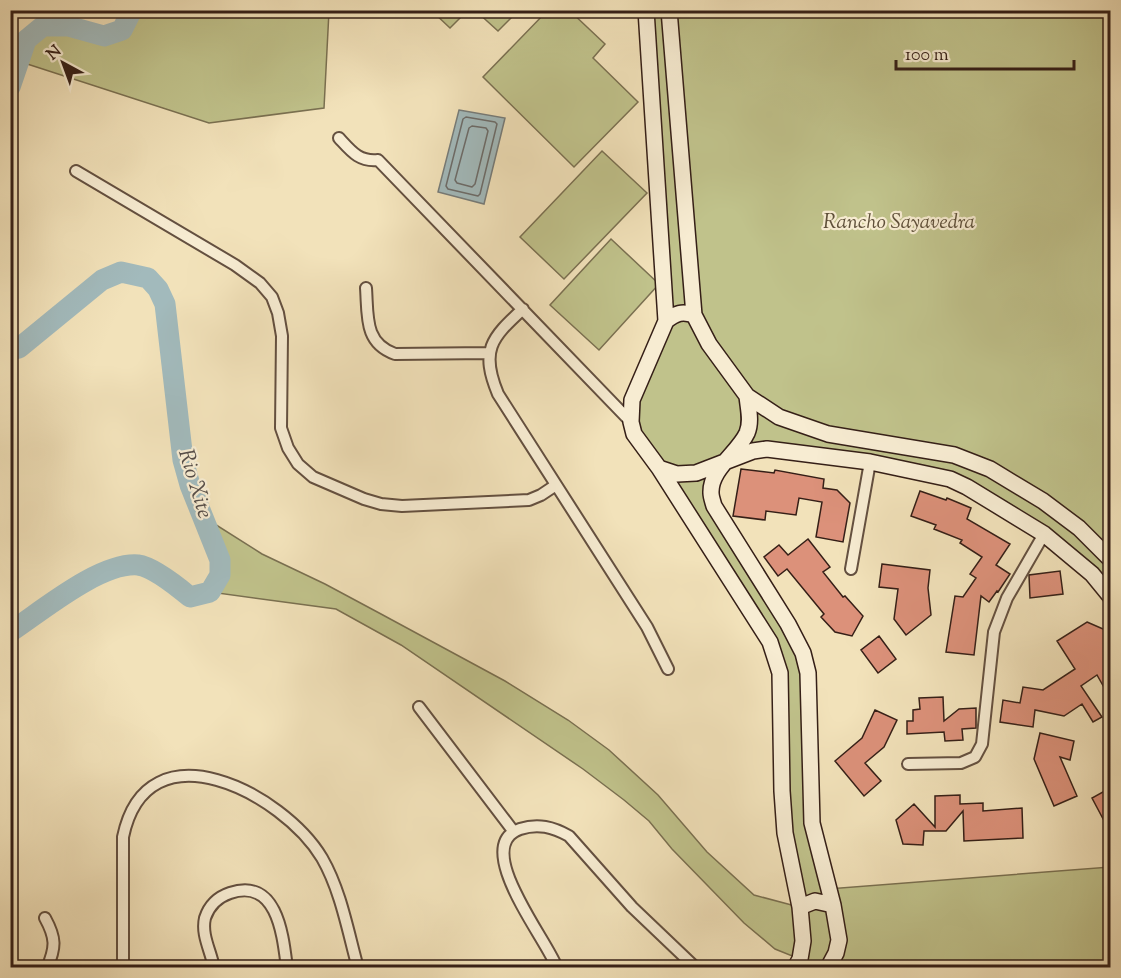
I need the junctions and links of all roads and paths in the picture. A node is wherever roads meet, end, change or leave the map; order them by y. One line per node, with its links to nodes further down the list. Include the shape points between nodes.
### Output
1 (646, 10): 8 (street)
2 (669, 10): 7 (street)
3 (339, 138): 6 (street, via 360,159 378,160)
4 (76, 171): 15 (street, via 235,265 272,297 282,336 281,428 298,464 313,477 364,499 402,506 529,500)
5 (366, 288): 9 (street, via 370,331 384,350 395,354)
6 (524, 309): 9 (street, via 504,326); 11 (street)
7 (694, 315): 8 (street, via 674,314); 10 (street, via 709,344)
8 (666, 321): 11 (street, via 632,400)
9 (489, 353): 15 (street, via 490,374 498,394)
10 (747, 396): 12 (street, via 747,432); 17 (street, via 778,417 828,434 945,453 990,469 1079,528)
11 (631, 422): 14 (street, via 634,434)
12 (725, 461): 13 (street, via 767,449); 14 (street, via 696,473 677,474); 24 (street, via 710,492 714,506 788,624 808,673 812,823)
13 (870, 462): 16 (street, via 950,479); 18 (street)
14 (659, 468): 25 (street, via 770,642 780,673 785,832)
15 (556, 486): 20 (street, via 647,627)
16 (1044, 534): 19 (street, via 1092,573); 22 (street, via 1007,598 994,632 982,744 975,757 961,763)
17 (1110, 559)
18 (851, 569)
19 (1110, 596)
20 (668, 669)
21 (419, 707): 23 (street)
22 (908, 764)
23 (514, 832): 32 (street, via 503,851 505,870); 33 (street, via 541,826 569,836 632,908)
24 (833, 905): 25 (street, via 815,901); 35 (street, via 839,940)
25 (800, 907): 34 (street, via 803,942)
26 (45, 918): 27 (street, via 54,933 54,952)
27 (47, 968)
28 (123, 968): 31 (street, via 123,837 127,817 139,797 156,783 179,776 208,777 259,798 304,834 322,859 336,892)
29 (214, 968): 30 (street, via 205,935 205,919 211,905 223,895 252,891 265,898 276,913)
30 (287, 968)
31 (358, 968)
32 (557, 968)
33 (696, 968)
34 (795, 968)
35 (828, 968)

